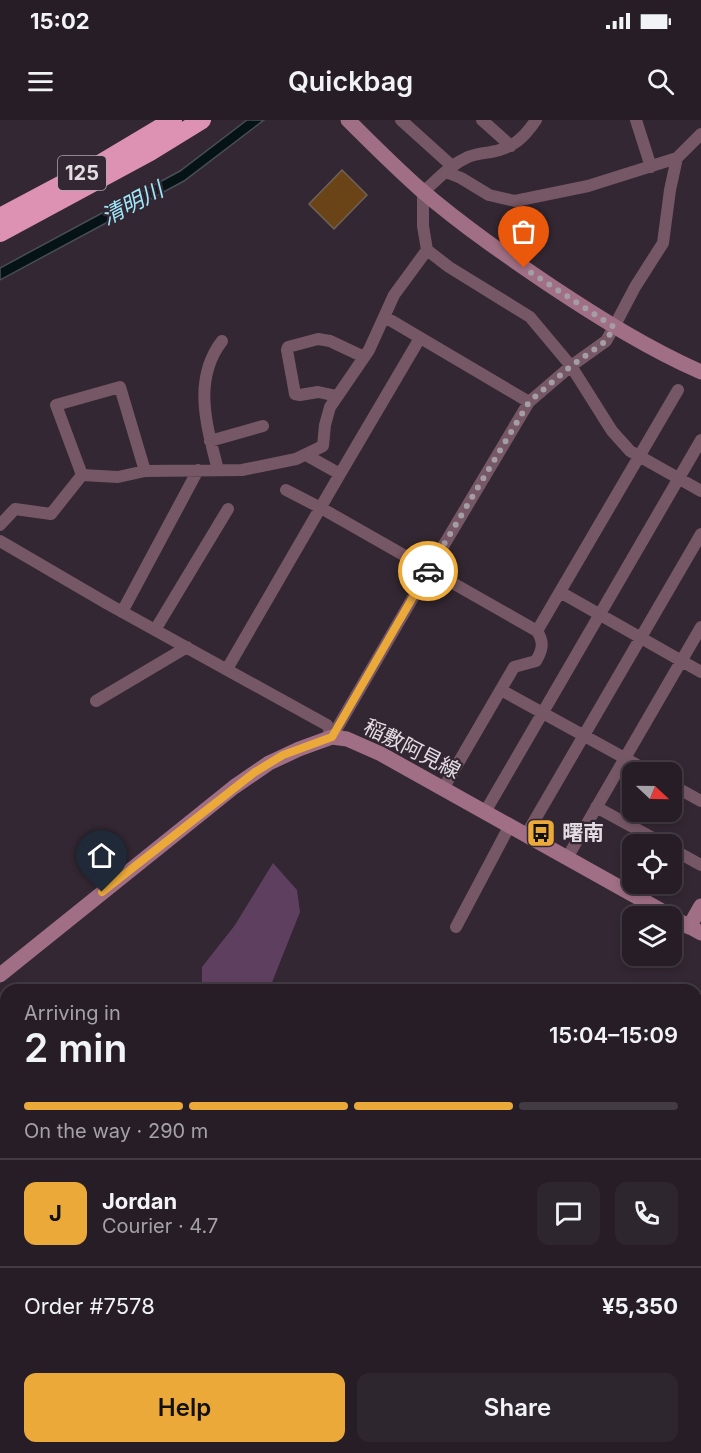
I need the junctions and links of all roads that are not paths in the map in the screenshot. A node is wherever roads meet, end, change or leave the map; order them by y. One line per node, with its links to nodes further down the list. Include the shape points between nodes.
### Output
1 (173, 120): 14 (highway, 125)
2 (202, 120): 15 (highway, 125)
3 (348, 120): 13 (main road)
4 (401, 120): 12 (street)
5 (482, 120): 9 (street)
6 (536, 120): 9 (street, via 525,136)
7 (636, 120): 11 (street)
8 (701, 134): 10 (street)
9 (511, 146): 12 (street, via 471,156)
10 (677, 159): 11 (street); 18 (street, via 663,243)
11 (651, 167): 12 (street, via 588,186 515,201 489,195)
12 (449, 169): 13 (street)
13 (423, 192): 16 (street); 18 (main road, via 504,254)
14 (0, 217)
15 (0, 233)
16 (427, 250): 17 (street, via 394,295); 22 (street, via 530,317)
17 (384, 317): 19 (street); 21 (street)
18 (614, 327): 22 (street, via 606,341); 23 (main road)
19 (420, 338): 26 (street); 35 (street)
20 (222, 340): 29 (street, via 209,364 204,388 203,410)
21 (364, 357): 25 (street); 25 (street, via 318,339 288,347 295,394 318,392)
22 (571, 366): 26 (street); 31 (street, via 612,431)
23 (701, 372)
24 (678, 390): 31 (street)
25 (337, 396): 30 (street, via 324,425 322,446)
26 (529, 402): 45 (street)
27 (263, 426): 29 (street)
28 (701, 440): 37 (street)
29 (210, 441): 33 (street)
30 (306, 455): 33 (street, via 242,470); 35 (street)
31 (638, 455): 37 (street); 46 (street)
32 (198, 470): 33 (street); 34 (street); 47 (street)
33 (218, 470)
34 (145, 471): 36 (street, via 118,477); 36 (street, via 120,387 56,405)
35 (340, 474): 40 (street)
36 (82, 476): 42 (street, via 51,514 15,510)
37 (679, 478): 39 (street); 48 (street)
38 (285, 490): 40 (street)
39 (701, 491)
40 (321, 508): 45 (street); 55 (street)
41 (228, 509): 50 (street)
42 (0, 525)
43 (701, 534): 52 (street)
44 (0, 541): 47 (street)
45 (429, 570): 51 (street); 61 (street)
46 (560, 592): 48 (street); 51 (street)
47 (122, 612): 50 (street)
48 (599, 616): 52 (street); 59 (street)
49 (701, 627): 54 (street)
50 (155, 630): 53 (street)
51 (537, 631): 57 (street, via 542,650 536,661 514,667)
52 (640, 639): 54 (street); 60 (street)
53 (187, 647): 55 (street); 58 (street)
54 (681, 661): 56 (street); 62 (street)
55 (227, 669): 61 (street, via 327,725)
56 (701, 672)
57 (501, 690): 59 (street); 64 (street)
58 (96, 700)
59 (542, 713): 60 (street); 68 (street)
60 (584, 736): 62 (street); 70 (street)
61 (332, 737): 64 (main road, 稲敷阿見線, via 363,745); 79 (main road, 稲敷阿見線, via 283,755 241,782)
62 (625, 758): 63 (street); 67 (street)
63 (632, 762)
64 (443, 789): 68 (main road, 稲敷阿見線)
65 (682, 791): 66 (street)
66 (701, 801)
67 (596, 807): 71 (street); 73 (street)
68 (485, 812): 69 (main road, 稲敷阿見線)
69 (510, 825): 70 (main road, 稲敷阿見線); 77 (street)
70 (526, 834): 73 (main road, 稲敷阿見線)
71 (646, 834)
72 (682, 855): 74 (street)
73 (567, 858): 75 (main road, 稲敷阿見線)
74 (701, 865)
75 (652, 906)
76 (701, 906): 78 (main road, 稲敷阿見線)
77 (456, 927)
78 (695, 930)
79 (0, 975)

